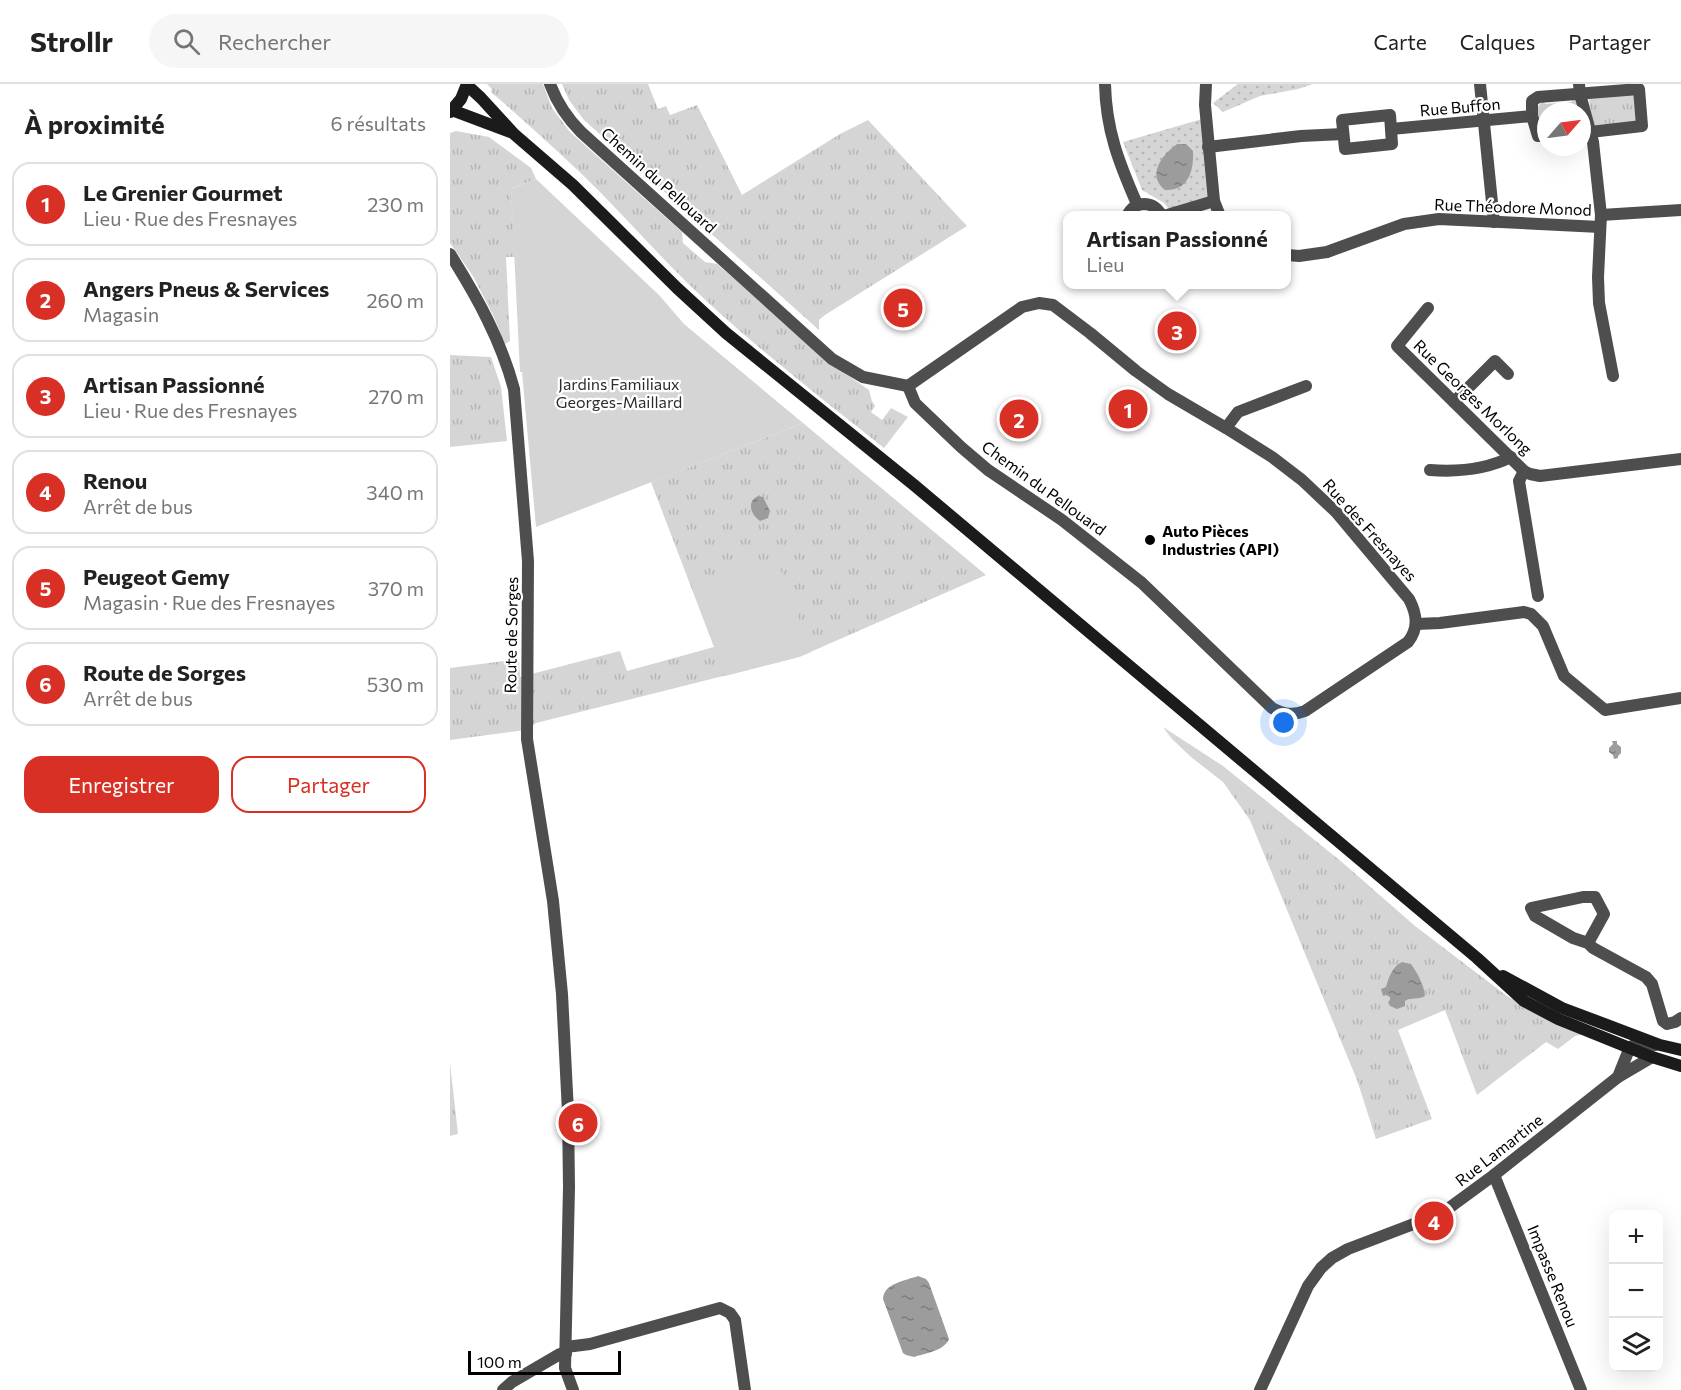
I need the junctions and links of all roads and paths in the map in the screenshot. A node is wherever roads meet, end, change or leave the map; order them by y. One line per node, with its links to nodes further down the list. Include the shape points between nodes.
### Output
1 (550, 84): 31 (street, Chemin du Pellouard, via 556,101 581,132 832,359 863,378)
2 (1105, 84): 18 (street, via 1108,126)
3 (1206, 84): 15 (street)
4 (1479, 84): 9 (street)
5 (467, 85): 7 (main road); 13 (main road)
6 (1580, 89): 8 (street, via 1538,97 1532,101); 11 (street, via 1639,88 1642,126)
7 (451, 111): 13 (main road)
8 (1532, 116): 9 (street, Rue Buffon); 12 (street)
9 (1483, 121): 10 (street, Rue Buffon); 25 (street)
10 (1391, 129): 14 (street, via 1390,115 1342,120); 14 (street, via 1392,144 1345,149)
11 (1591, 132)
12 (1537, 133)
13 (514, 134): 43 (main road, via 573,185 726,333 914,485)
14 (1343, 134): 15 (street)
15 (1208, 147): 17 (street)
16 (1591, 156): 24 (street)
17 (1214, 201): 22 (street); 23 (street)
18 (1137, 204): 20 (street); 21 (street, via 1149,204)
19 (1681, 210): 24 (street, Rue Théodore Monod)
20 (1130, 211)
21 (1159, 211)
22 (1180, 211)
23 (1218, 211)
24 (1600, 221): 25 (street, Rue Théodore Monod); 30 (street, via 1599,303)
25 (1494, 222): 27 (street, Rue Théodore Monod, via 1421,220 1327,252)
26 (450, 254): 52 (street, Route de Sorges, via 495,334 514,389 528,561 527,739 553,901 562,994 569,1177)
27 (1291, 255)
28 (1428, 308): 33 (street, Rue Georges Morlong, via 1397,346)
29 (1508, 374): 33 (street, via 1495,361)
30 (1613, 376)
31 (908, 386): 34 (street, Rue des Fresnayes, via 1022,306 1039,303 1053,305 1168,394); 40 (street, Chemin du Pellouard, via 915,403 961,447 1142,583 1278,711 1305,711 1404,645)
32 (1306, 386): 34 (street, via 1238,412)
33 (1454, 402): 35 (street, Rue Georges Morlong)
34 (1227, 428): 40 (street, Rue des Fresnayes, via 1302,480 1336,513 1409,599)
35 (1511, 457): 37 (street, via 1497,464); 38 (street, Rue Georges Morlong)
36 (1681, 459): 38 (street, Rue Georges Morlong, via 1540,476)
37 (1430, 470)
38 (1524, 471): 39 (street, via 1519,481)
39 (1538, 596)
40 (1416, 624): 41 (street, via 1524,612 1543,626 1564,675 1605,710)
41 (1681, 698)
42 (1588, 943): 42 (street, via 1535,916 1531,908 1595,897 1604,914); 44 (street, via 1646,977 1652,984 1663,1021 1667,1024)
43 (1491, 969): 45 (main road, via 1562,1008); 46 (main road, via 1524,1001)
44 (1681, 1018)
45 (1660, 1045): 46 (street); 47 (main road)
46 (1630, 1047): 48 (main road); 50 (street, Rue Lamartine)
47 (1681, 1050)
48 (1652, 1056): 49 (main road); 50 (street, Rue Lamartine)
49 (1681, 1066)
50 (1618, 1077): 51 (street, Rue Lamartine)
51 (1494, 1175): 56 (street, Rue Lamartine, via 1431,1217 1347,1249 1321,1268 1308,1286); 57 (street, Impasse Renou)
52 (566, 1350): 53 (street); 54 (street, Route de Sorges, via 565,1368); 55 (street, via 720,1308 735,1320)
53 (503, 1390)
54 (573, 1390)
55 (746, 1390)
56 (1260, 1390)
57 (1581, 1390)

